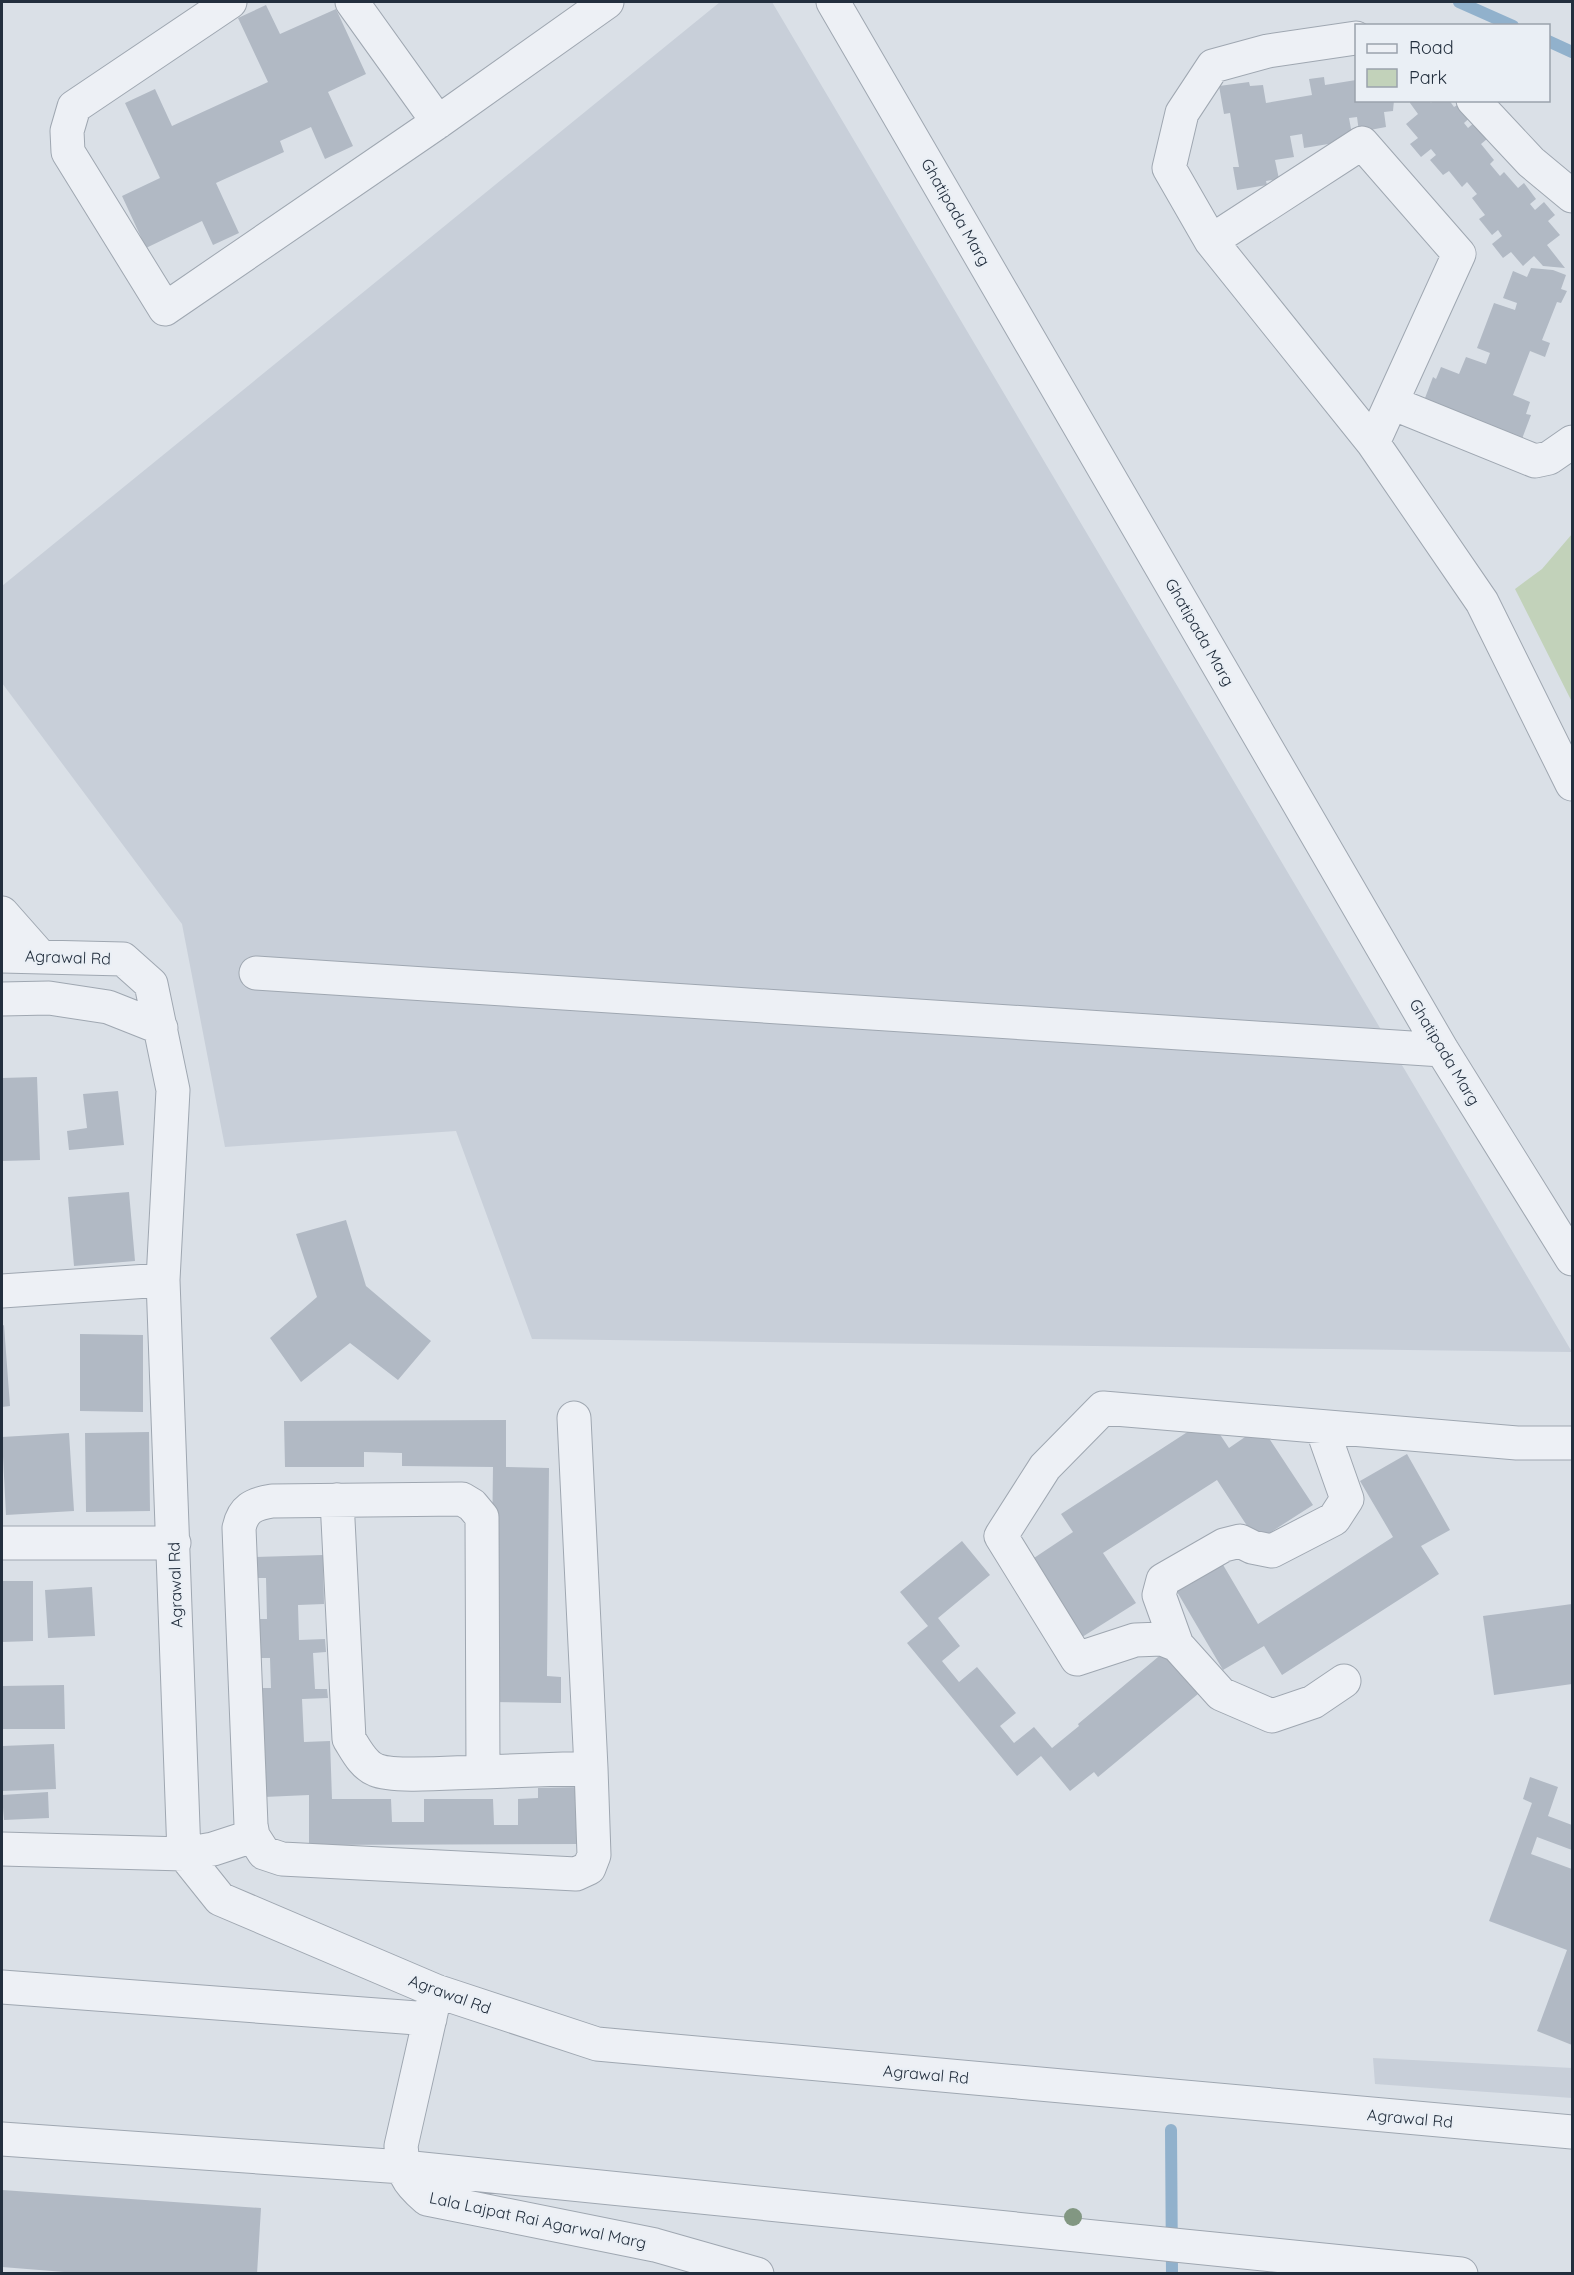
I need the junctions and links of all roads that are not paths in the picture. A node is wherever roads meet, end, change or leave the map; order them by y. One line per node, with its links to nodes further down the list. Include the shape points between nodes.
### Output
1 (230, 2): 7 (street, via 74,106 67,131 68,152 165,309)
2 (352, 2): 7 (street)
3 (607, 2): 7 (street)
4 (833, 2): 20 (street, Ghatipada Marg)
5 (1355, 38): 9 (street, via 1268,51 1213,66 1182,113 1169,168)
6 (1475, 102): 8 (street, via 1531,162)
7 (438, 122)
8 (1572, 196)
9 (1211, 241): 10 (street, via 1362,143 1459,254); 12 (street)
10 (1392, 403): 11 (street, via 1535,461 1549,458); 12 (street)
11 (1572, 442)
12 (1373, 444): 13 (street, via 1482,602)
13 (1572, 784)
14 (2, 913): 16 (street)
15 (2, 956): 16 (street, Agrawal Rd)
16 (40, 956): 19 (street, Agrawal Rd, via 123,959 152,984)
17 (256, 973): 20 (street)
18 (2, 999): 19 (street, via 49,998 108,1007)
19 (160, 1028): 22 (street, Agrawal Rd, via 173,1090)
20 (1442, 1050): 21 (street, Ghatipada Marg)
21 (1572, 1259)
22 (164, 1280): 23 (street); 28 (street, Agrawal Rd)
23 (2, 1291)
24 (574, 1418): 32 (street)
25 (1322, 1428): 26 (street, via 1517,1443); 30 (street, via 1347,1499 1334,1519 1272,1551 1240,1541 1224,1545 1163,1580 1159,1595); 30 (street, via 1103,1408 1045,1467 1001,1536 1077,1659 1135,1640 1162,1639)
26 (1572, 1443)
27 (338, 1500): 33 (street, via 349,1739 359,1756 376,1770); 33 (street, via 462,1499 482,1517); 34 (street, via 272,1501 255,1504 242,1515 239,1528)
28 (174, 1543): 29 (street); 36 (street, Agrawal Rd)
29 (2, 1544)
30 (1177, 1645): 31 (street, via 1221,1694 1272,1716 1313,1702)
31 (1344, 1681)
32 (591, 1768): 33 (street); 34 (street, via 594,1855 589,1868 576,1874 282,1859 264,1853)
33 (483, 1772)
34 (253, 1836): 36 (street)
35 (2, 1849): 36 (street)
36 (184, 1854): 38 (street, Agrawal Rd, via 220,1899)
37 (2, 1987): 38 (street)
38 (433, 2005): 39 (street, Agrawal Rd, via 597,2044); 41 (street, via 401,2146)
39 (1572, 2132)
40 (2, 2139): 41 (street)
41 (403, 2167): 42 (street, Lala Lajpat Rai Agarwal Marg, via 409,2183 427,2199 655,2245); 43 (street)
42 (757, 2274)
43 (1461, 2274)

